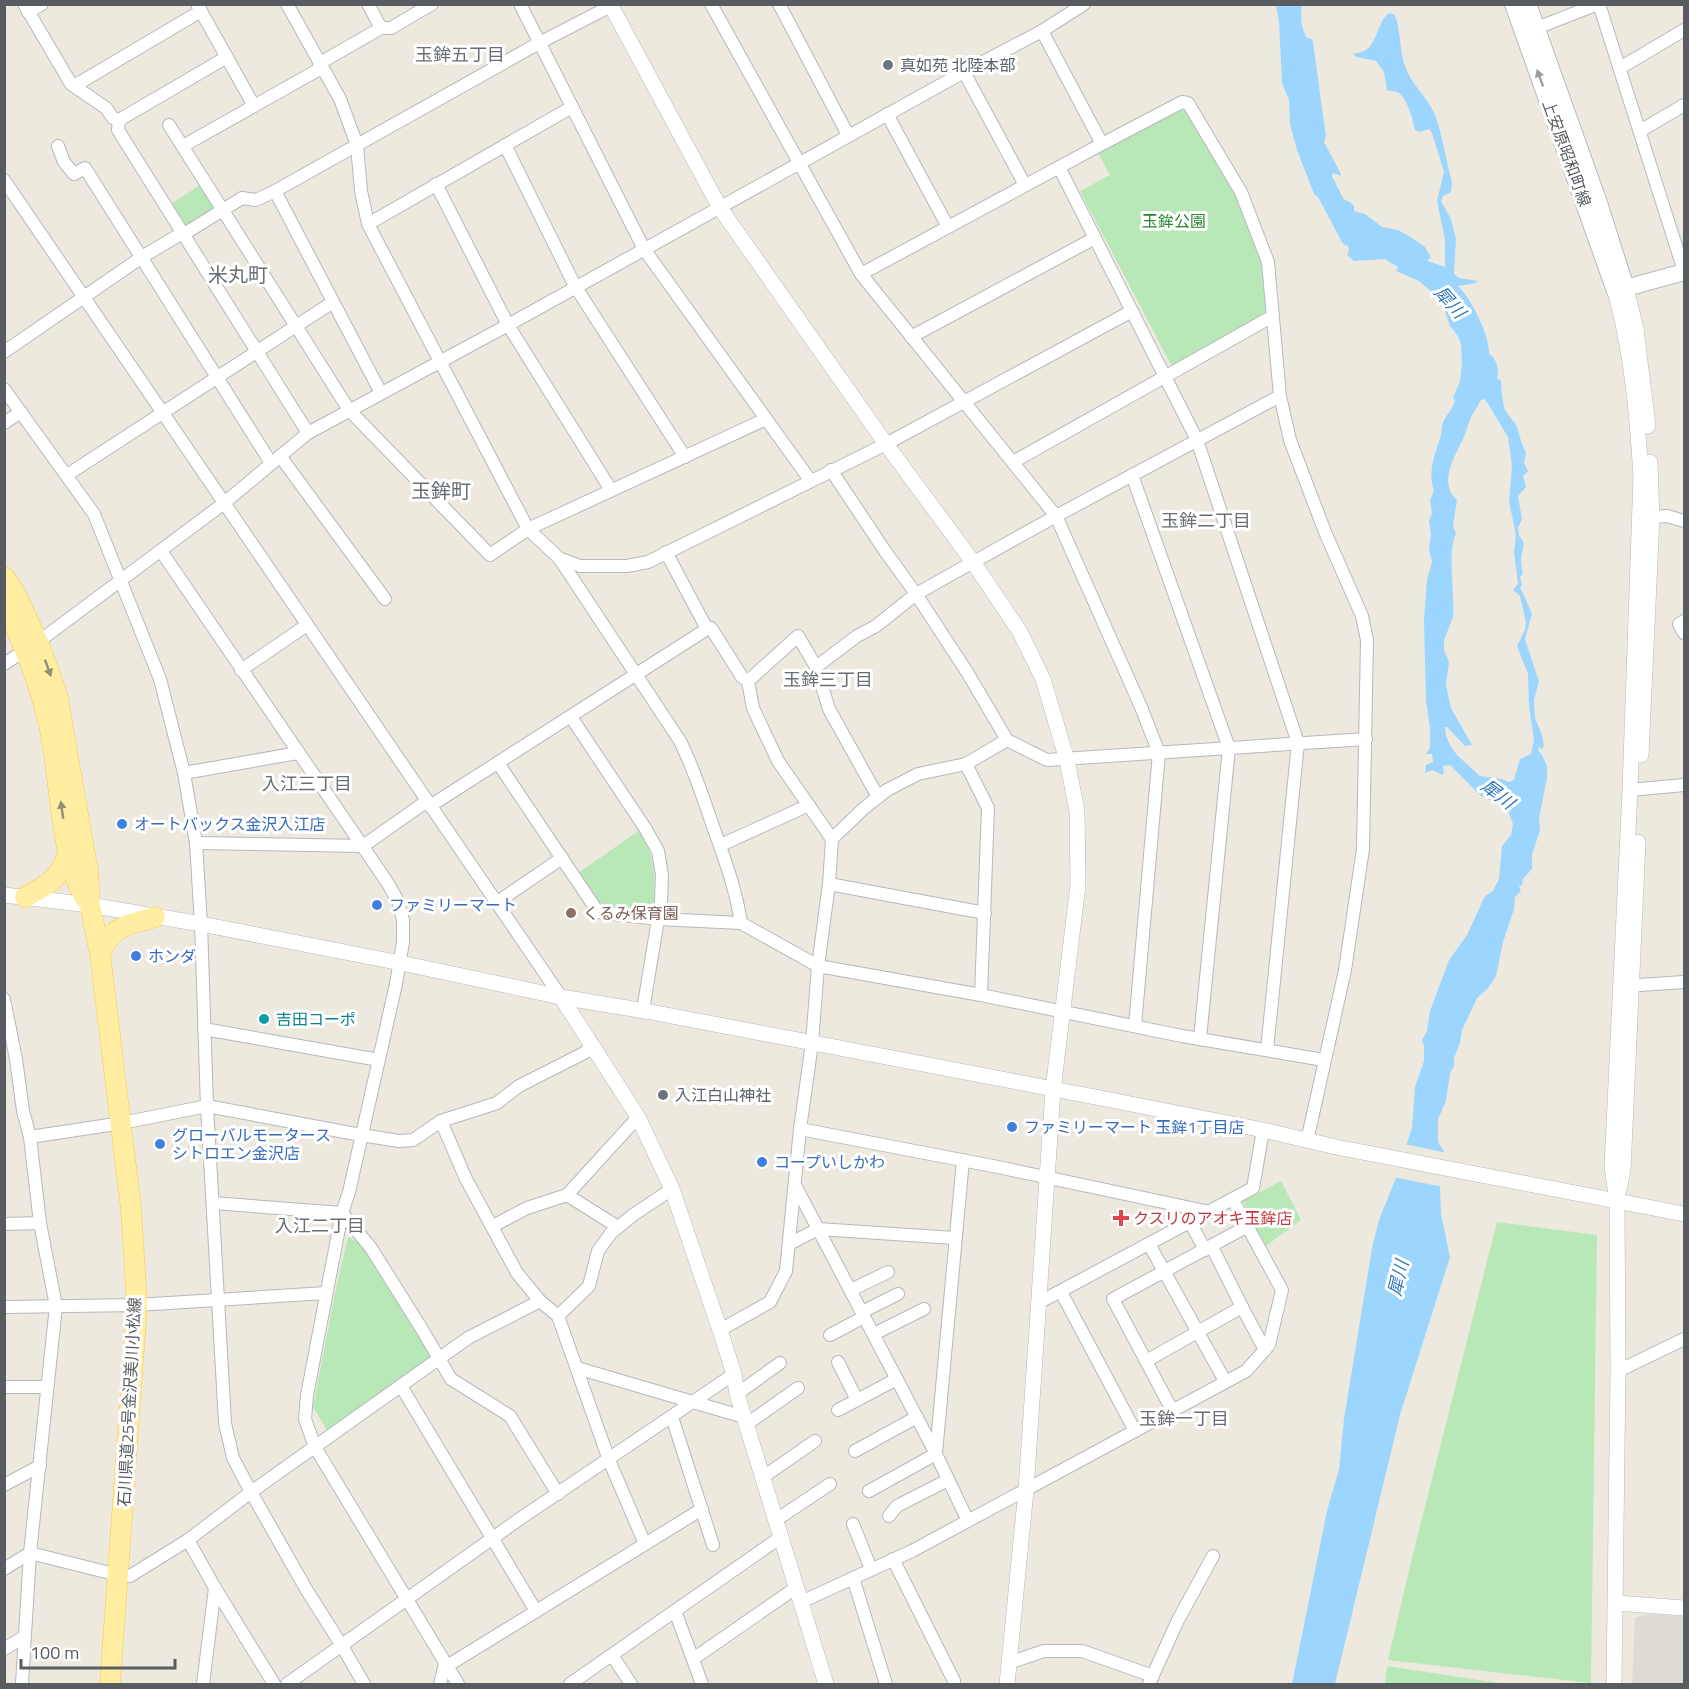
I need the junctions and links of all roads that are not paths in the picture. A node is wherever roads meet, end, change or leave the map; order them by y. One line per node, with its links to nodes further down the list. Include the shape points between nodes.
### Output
1 (42, 4): 13 (street)
2 (287, 4): 21 (street)
3 (368, 4): 15 (street)
4 (432, 4): 15 (street, via 391,27)
5 (520, 4): 19 (street)
6 (711, 4): 38 (street)
7 (779, 4): 32 (street)
8 (1084, 4): 17 (street)
9 (1513, 4): 18 (main road, 上安原昭和町線)
10 (1528, 4): 18 (main road, 上安原昭和町線)
11 (1599, 4): 18 (street); 22 (street)
12 (610, 5): 19 (street); 44 (street)
13 (26, 8): 24 (street)
14 (199, 8): 20 (street); 24 (street)
15 (381, 28): 21 (street)
16 (1684, 30): 22 (street)
17 (1042, 31): 23 (street); 33 (street)
18 (1530, 31): 55 (main road, 上安原昭和町線, via 1570,159)
19 (539, 43): 27 (street); 34 (street)
20 (227, 57): 26 (street); 29 (street)
21 (320, 63): 26 (street, via 318,70); 34 (street, via 340,99)
22 (1620, 68): 31 (street)
23 (964, 72): 28 (street); 42 (street)
24 (74, 86): 29 (street)
25 (1684, 105): 31 (street)
26 (254, 106): 37 (street)
27 (572, 107): 35 (street); 50 (street)
28 (887, 114): 32 (street); 47 (street)
29 (119, 120): 48 (street, via 118,130)
30 (169, 125): 37 (street)
31 (1640, 131): 52 (street)
32 (848, 135): 38 (street)
33 (1102, 144): 39 (street); 59 (street, via 1182,102 1188,104 1241,192 1268,262)
34 (357, 145): 43 (street); 46 (street)
35 (505, 145): 41 (street); 54 (street)
36 (58, 146): 51 (street, via 74,174 86,168)
37 (183, 146): 45 (street)
38 (800, 162): 44 (street); 53 (street)
39 (1059, 167): 42 (street); 49 (street)
40 (4, 180): 56 (street)
41 (436, 184): 46 (street); 60 (street)
42 (1025, 185): 47 (street)
43 (275, 191): 45 (street, via 256,200 242,198); 57 (street)
44 (720, 208): 50 (street); 79 (street)
45 (222, 210): 48 (street); 61 (street)
46 (368, 224): 65 (street)
47 (948, 227): 53 (street)
48 (184, 234): 51 (street); 63 (street)
49 (1095, 238): 58 (street); 62 (street)
50 (644, 249): 54 (street); 75 (street)
51 (142, 257): 56 (street); 66 (street)
52 (1684, 272): 55 (main road)
53 (861, 274): 62 (street)
54 (575, 286): 60 (street); 80 (street)
55 (1620, 290): 90 (street)
56 (83, 297): 64 (street); 74 (street)
57 (333, 302): 61 (street); 69 (street)
58 (1132, 311): 67 (street); 71 (street)
59 (1273, 316): 67 (street); 70 (street)
60 (508, 325): 65 (street); 87 (street)
61 (296, 326): 63 (street); 72 (street)
62 (911, 337): 71 (street)
63 (257, 351): 66 (street); 77 (street)
64 (4, 352)
65 (440, 361): 69 (street); 92 (street)
66 (218, 377): 74 (street); 81 (street)
67 (1166, 377): 78 (street); 82 (street)
68 (4, 389): 73 (street)
69 (381, 393): 72 (street)
70 (1280, 396): 78 (street); 113 (street, via 1290,440 1362,616 1367,640)
71 (964, 401): 79 (street); 82 (street)
72 (349, 410): 77 (street); 92 (street, via 490,555)
73 (21, 412): 76 (street); 84 (street)
74 (162, 414): 84 (street); 88 (street)
75 (766, 419): 80 (street); 86 (street)
76 (4, 423)
77 (308, 433): 81 (street)
78 (1197, 440): 85 (street); 115 (street)
79 (886, 444): 83 (street); 96 (street)
80 (685, 457): 87 (street)
81 (276, 459): 88 (street); 100 (street)
82 (1013, 462): 89 (street)
83 (831, 470): 86 (street); 99 (street)
84 (68, 475): 98 (street, via 94,514)
85 (1132, 475): 89 (street); 116 (street)
86 (810, 480): 94 (street)
87 (611, 490): 92 (street)
88 (223, 504): 93 (street); 103 (street)
89 (1056, 516): 96 (street); 118 (street)
90 (1646, 517): 91 (street, via 1667,516); 124 (street)
91 (1684, 521)
92 (528, 529): 95 (street)
93 (161, 551): 98 (street); 109 (street)
94 (666, 552): 95 (street, via 648,562 627,566 580,566); 104 (street)
95 (559, 558): 110 (street)
96 (973, 562): 99 (street); 119 (street, via 1032,655)
97 (4, 577): 106 (main road, 石川県道25号金沢美川小松線, via 15,593)
98 (121, 579): 106 (street); 122 (street, via 160,679)
99 (916, 594): 108 (street); 114 (street)
100 (385, 599)
101 (4, 604): 106 (main road, 石川県道25号金沢美川小松線)
102 (1684, 621): 105 (street, via 1679,624)
103 (307, 626): 109 (street); 126 (street)
104 (707, 629): 110 (street); 111 (street, via 711,628)
105 (1684, 633)
106 (32, 646): 107 (street); 132 (main road, 石川県道25号金沢美川小松線, one-way to 106); 138 (main road, 石川県道25号金沢美川小松線, one-way to 138, via 57,694 88,872)
107 (4, 664)
108 (816, 667): 111 (street, via 798,636); 125 (street, via 829,709)
109 (241, 670): 117 (street)
110 (635, 676): 112 (street); 131 (street, via 680,741)
111 (748, 681): 127 (street, via 753,708 778,761)
112 (571, 717): 120 (street); 141 (street, via 658,851 662,875)
113 (1366, 739): 115 (street); 161 (street, via 1363,849 1345,969)
114 (1007, 740): 119 (street, via 1047,760); 121 (street)
115 (1298, 743): 116 (street); 159 (street)
116 (1230, 748): 118 (street); 156 (street)
117 (298, 753): 122 (street); 130 (street)
118 (1159, 753): 119 (street); 154 (street)
119 (1067, 760): 153 (street, via 1077,811 1078,885)
120 (498, 763): 126 (street); 133 (street)
121 (966, 764): 125 (street, via 918,774); 139 (street, via 988,808)
122 (184, 772): 129 (street)
123 (1684, 785): 124 (street)
124 (1635, 789): 148 (street)
125 (878, 797): 128 (street)
126 (428, 803): 130 (street); 137 (street)
127 (809, 805): 128 (street); 131 (street)
128 (832, 839): 134 (street)
129 (196, 843): 130 (street); 143 (street)
130 (363, 846): 145 (street, via 398,901 403,920)
131 (721, 846): 142 (street)
132 (69, 850): 136 (main road, via 63,868 52,881); 138 (main road, 石川県道25号金沢美川小松線, via 76,881)
133 (562, 858): 137 (street); 141 (street, via 598,912)
134 (829, 884): 139 (street); 146 (street)
135 (4, 896): 136 (street)
136 (25, 897): 138 (street)
137 (496, 903): 150 (street)
138 (90, 905): 140 (street); 144 (main road, 石川県道25号金沢美川小松線)
139 (984, 913): 149 (street)
140 (155, 917): 143 (street); 144 (main road, via 121,927 111,934)
141 (658, 919): 142 (street); 152 (street)
142 (741, 923): 146 (street)
143 (201, 924): 145 (street); 155 (street)
144 (100, 954): 166 (main road, 石川県道25号金沢美川小松線)
145 (400, 963): 150 (street); 160 (street)
146 (818, 966): 149 (street); 157 (street)
147 (1684, 982): 148 (street)
148 (1626, 986): 178 (street, via 1623,1170)
149 (981, 995): 153 (street)
150 (561, 998): 152 (street); 158 (street)
151 (4, 999): 170 (street)
152 (642, 1010): 157 (street)
153 (1064, 1011): 154 (street); 162 (street)
154 (1135, 1026): 156 (street)
155 (204, 1029): 160 (street); 163 (street)
156 (1200, 1038): 159 (street)
157 (812, 1043): 162 (street); 167 (street)
158 (590, 1045): 164 (street); 165 (street, via 586,1052 519,1086 497,1103)
159 (1267, 1050): 161 (street)
160 (379, 1060): 169 (street)
161 (1324, 1060): 171 (street)
162 (1053, 1090): 168 (street); 173 (street)
163 (207, 1106): 166 (street); 169 (street); 179 (street)
164 (638, 1118): 175 (street); 176 (street)
165 (441, 1121): 169 (street, via 413,1140); 186 (street, via 466,1179)
166 (122, 1123): 170 (street); 203 (main road, 石川県道25号金沢美川小松線)
167 (800, 1129): 172 (street); 174 (street)
168 (1263, 1130): 171 (street); 177 (street, via 1253,1188)
169 (361, 1135): 181 (street)
170 (30, 1137): 184 (street)
171 (1307, 1141): 178 (street)
172 (963, 1160): 173 (street); 190 (street)
173 (1048, 1178): 180 (street); 202 (street)
174 (795, 1184): 189 (street); 191 (street)
175 (672, 1189): 187 (street); 210 (street)
176 (567, 1195): 186 (street, via 527,1208); 187 (street)
177 (1233, 1200): 180 (street); 188 (street)
178 (1617, 1201): 182 (street); 221 (street)
179 (213, 1203): 181 (street); 200 (street)
180 (1210, 1212): 183 (street)
181 (342, 1213): 198 (street); 216 (street, via 371,1248)
182 (1684, 1214)
183 (1190, 1222): 192 (street); 193 (street)
184 (40, 1223): 185 (street); 204 (street)
185 (4, 1224)
186 (493, 1226): 201 (street, via 517,1273)
187 (618, 1227): 209 (street, via 598,1251 589,1286)
188 (1246, 1227): 193 (street); 215 (street, via 1282,1290)
189 (818, 1229): 190 (street); 191 (street); 196 (street)
190 (955, 1238): 241 (street)
191 (789, 1244): 210 (street, via 786,1271 770,1302)
192 (1149, 1244): 195 (street); 197 (street)
193 (1208, 1248): 195 (street); 206 (street)
194 (888, 1272): 196 (street)
195 (1164, 1272): 211 (street); 217 (street, via 1113,1299)
196 (851, 1290): 208 (street)
197 (1061, 1292): 202 (street); 237 (street)
198 (326, 1293): 200 (street); 239 (street, via 305,1419)
199 (898, 1294): 208 (street)
200 (218, 1300): 203 (street); 250 (street, via 225,1424 233,1458)
201 (540, 1302): 209 (street); 216 (street, via 468,1338)
202 (1040, 1302): 248 (street)
203 (136, 1305): 204 (street); 267 (main road, 石川県道25号金沢美川小松線)
204 (56, 1306): 205 (street); 227 (street)
205 (4, 1307)
206 (1242, 1307): 211 (street); 215 (street)
207 (924, 1309): 212 (street)
208 (863, 1314): 212 (street); 213 (street)
209 (558, 1316): 220 (street)
210 (720, 1330): 222 (street)
211 (1197, 1332): 217 (street); 224 (street)
212 (874, 1334): 223 (street)
213 (830, 1335)
214 (1684, 1339): 221 (street)
215 (1265, 1350): 224 (street, via 1246,1371)
216 (440, 1359): 225 (street); 251 (street, via 451,1379 510,1416)
217 (1146, 1361): 233 (street)
218 (838, 1362): 230 (street)
219 (780, 1363): 229 (street)
220 (577, 1368): 231 (street); 242 (street)
221 (1618, 1371): 272 (street)
222 (734, 1374): 229 (street); 231 (street)
223 (897, 1380): 230 (street); 235 (street)
224 (1225, 1381): 233 (street)
225 (401, 1386): 239 (street); 258 (street)
226 (4, 1387): 227 (street)
227 (47, 1387): 243 (street)
228 (798, 1388): 236 (street)
229 (737, 1394): 236 (street)
230 (857, 1400): 232 (street)
231 (691, 1402): 234 (street); 236 (street)
232 (838, 1410)
233 (1172, 1410): 237 (street)
234 (672, 1417): 242 (street); 252 (street)
235 (917, 1417): 240 (street); 241 (street)
236 (746, 1421): 244 (street)
237 (1135, 1431): 248 (street)
238 (815, 1441): 244 (street)
239 (315, 1447): 250 (street); 271 (street)
240 (855, 1451)
241 (936, 1454): 245 (street); 249 (street)
242 (609, 1460): 251 (street); 260 (street)
243 (39, 1466): 247 (street); 262 (street)
244 (763, 1477): 254 (street)
245 (948, 1480): 253 (street, via 897,1506); 255 (street)
246 (830, 1484): 254 (street)
247 (4, 1485)
248 (1026, 1490): 255 (street); 281 (street)
249 (869, 1491)
250 (251, 1492): 259 (street); 277 (street)
251 (558, 1494): 258 (street)
252 (702, 1509): 260 (street); 261 (street)
253 (889, 1516)
254 (776, 1520): 257 (street)
255 (968, 1521): 264 (street)
256 (853, 1524): 266 (street)
257 (781, 1537): 270 (street); 275 (street)
258 (493, 1538): 271 (street); 274 (street)
259 (188, 1540): 267 (street, via 130,1576); 269 (street)
260 (645, 1544): 274 (street)
261 (713, 1545)
262 (30, 1553): 265 (street); 267 (street); 276 (street)
263 (1213, 1556): 283 (street)
264 (893, 1559): 266 (street); 284 (street)
265 (4, 1569)
266 (872, 1569): 268 (street)
267 (118, 1575): 286 (main road, 石川県道25号金沢美川小松線)
268 (853, 1578): 270 (street); 297 (street)
269 (215, 1588): 287 (street); 288 (street)
270 (799, 1594): 280 (street); 296 (street)
271 (406, 1600): 277 (street); 282 (street)
272 (1616, 1603): 273 (street); 299 (street)
273 (1684, 1608)
274 (536, 1611): 282 (street)
275 (675, 1611): 279 (street); 280 (street)
276 (24, 1637): 278 (street); 285 (street)
277 (342, 1646): 289 (street); 290 (street)
278 (4, 1649)
279 (612, 1655): 293 (street); 294 (street)
280 (693, 1659): 295 (street)
281 (1008, 1663): 283 (street, via 1044,1651 1082,1651); 298 (street)
282 (446, 1665): 291 (street); 292 (street)
283 (1151, 1680)
284 (954, 1681)
285 (22, 1684)
286 (110, 1684)
287 (203, 1684)
288 (274, 1684)
289 (287, 1684)
290 (364, 1684)
291 (441, 1684)
292 (458, 1684)
293 (570, 1684)
294 (631, 1684)
295 (702, 1684)
296 (826, 1684)
297 (886, 1684)
298 (1006, 1684)
299 (1614, 1684)

